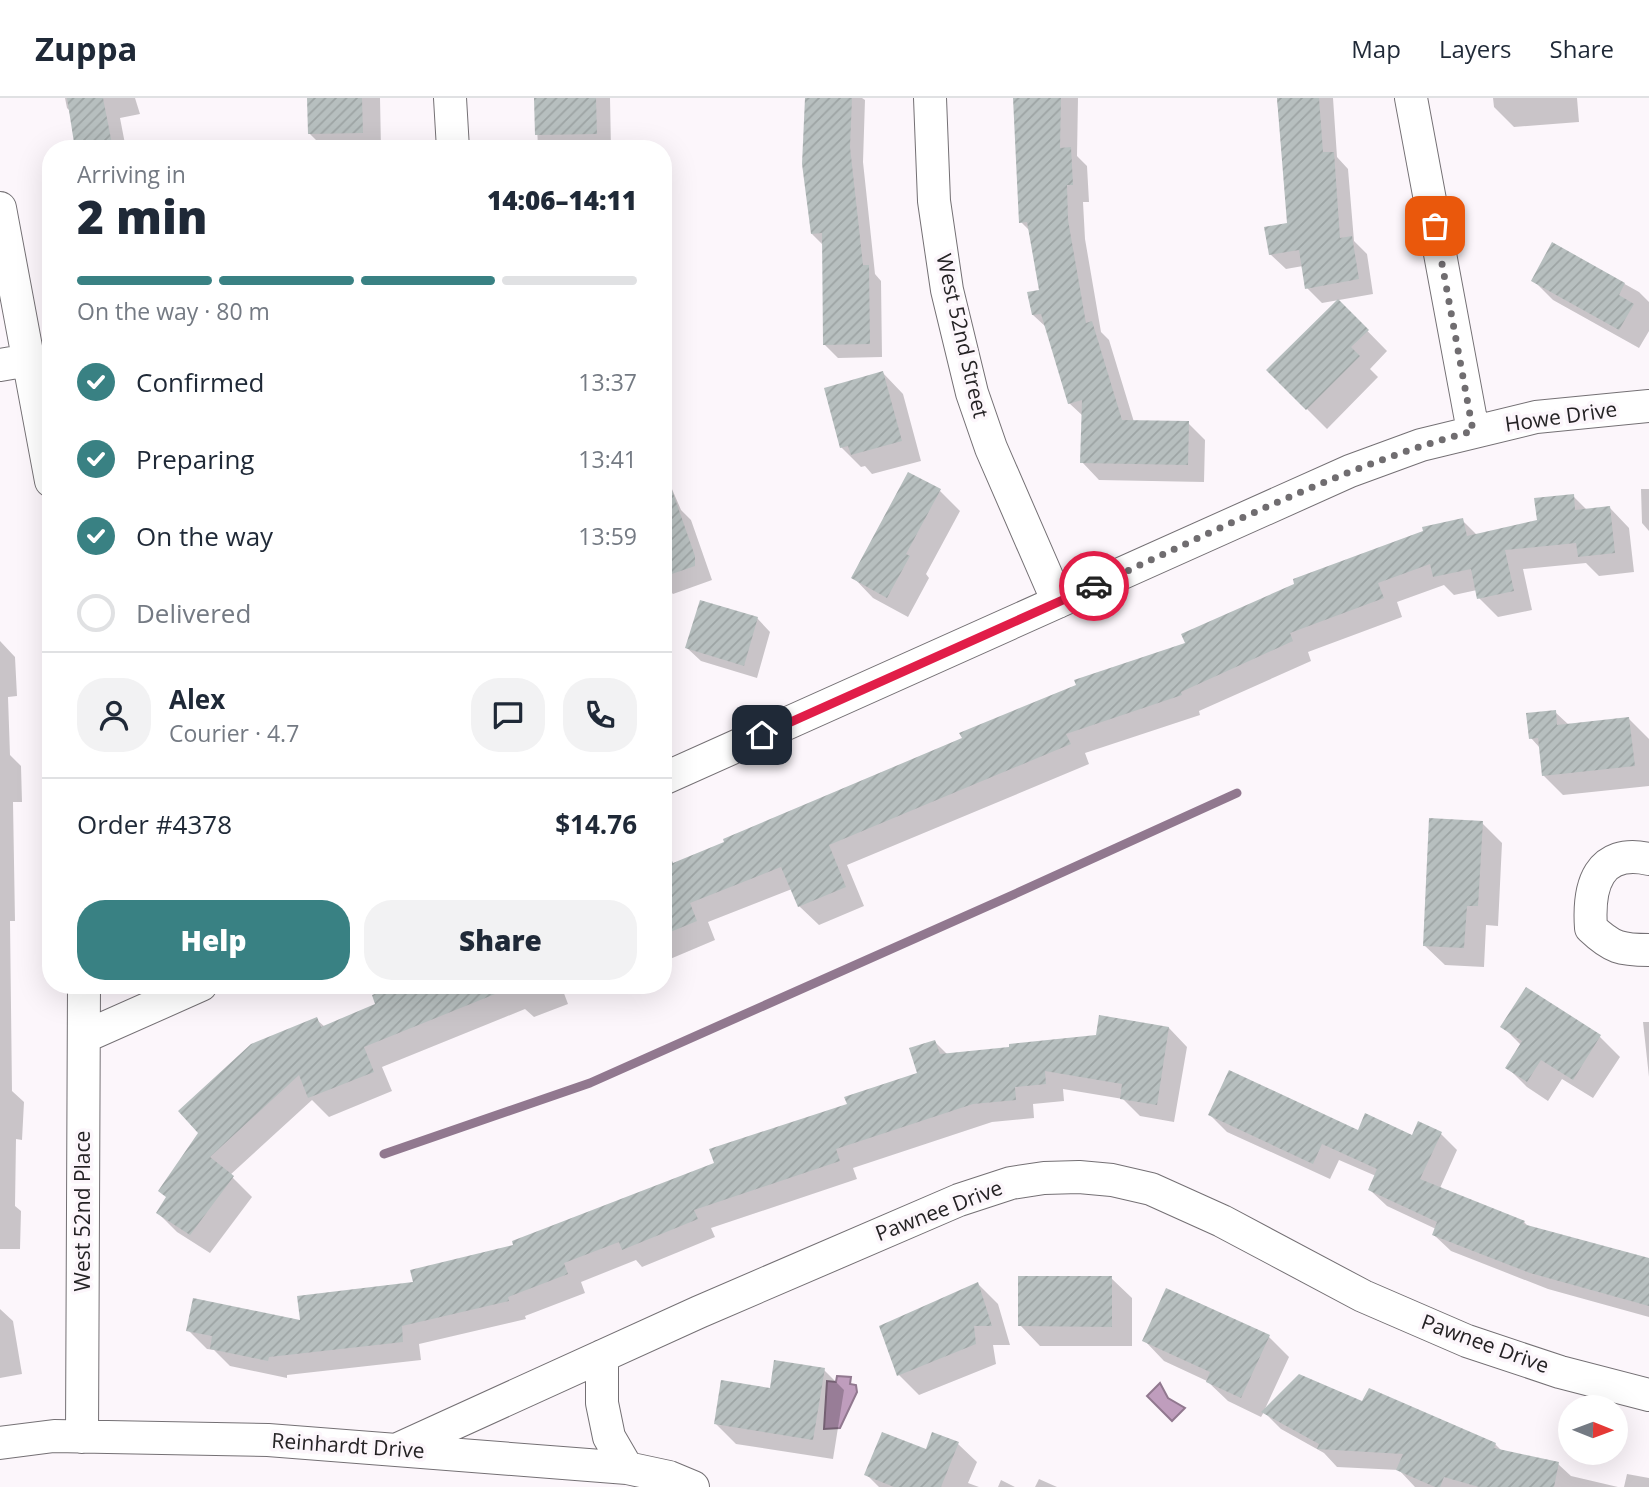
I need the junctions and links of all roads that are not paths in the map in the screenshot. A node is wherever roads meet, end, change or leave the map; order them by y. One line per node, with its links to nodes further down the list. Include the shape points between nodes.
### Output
1 (450, 98): 4 (street)
2 (930, 98): 10 (street, West 52nd Street, via 934,201 947,290 972,393)
3 (1411, 98): 8 (street)
4 (452, 140)
5 (0, 208): 6 (street)
6 (14, 362): 9 (street)
7 (1649, 406): 8 (street, Howe Drive, via 1536,417)
8 (1473, 431): 10 (street, Howe Drive, via 1350,471)
9 (42, 452)
10 (1058, 602): 11 (street, Howe Drive)
11 (672, 775)
12 (1649, 859): 13 (street, via 1632,855 1610,862 1594,882 1590,906 1591,928 1605,942 1623,950)
13 (1649, 950)
14 (84, 994): 16 (street, West 52nd Place)
15 (181, 994): 16 (street)
16 (84, 1037): 19 (street, West 52nd Place)
17 (602, 1356): 18 (street, Pawnee Drive, via 959,1200 1011,1183 1079,1177 1151,1189 1363,1296 1467,1341); 21 (street, Pawnee Drive); 22 (street, via 608,1437)
18 (1649, 1395)
19 (82, 1437): 20 (street, Reinhardt Drive); 21 (street, Reinhardt Drive, via 268,1440)
20 (0, 1443)
21 (398, 1449): 22 (street, Reinhardt Drive)
22 (627, 1468): 23 (street, Reinhardt Drive)
23 (693, 1487)

